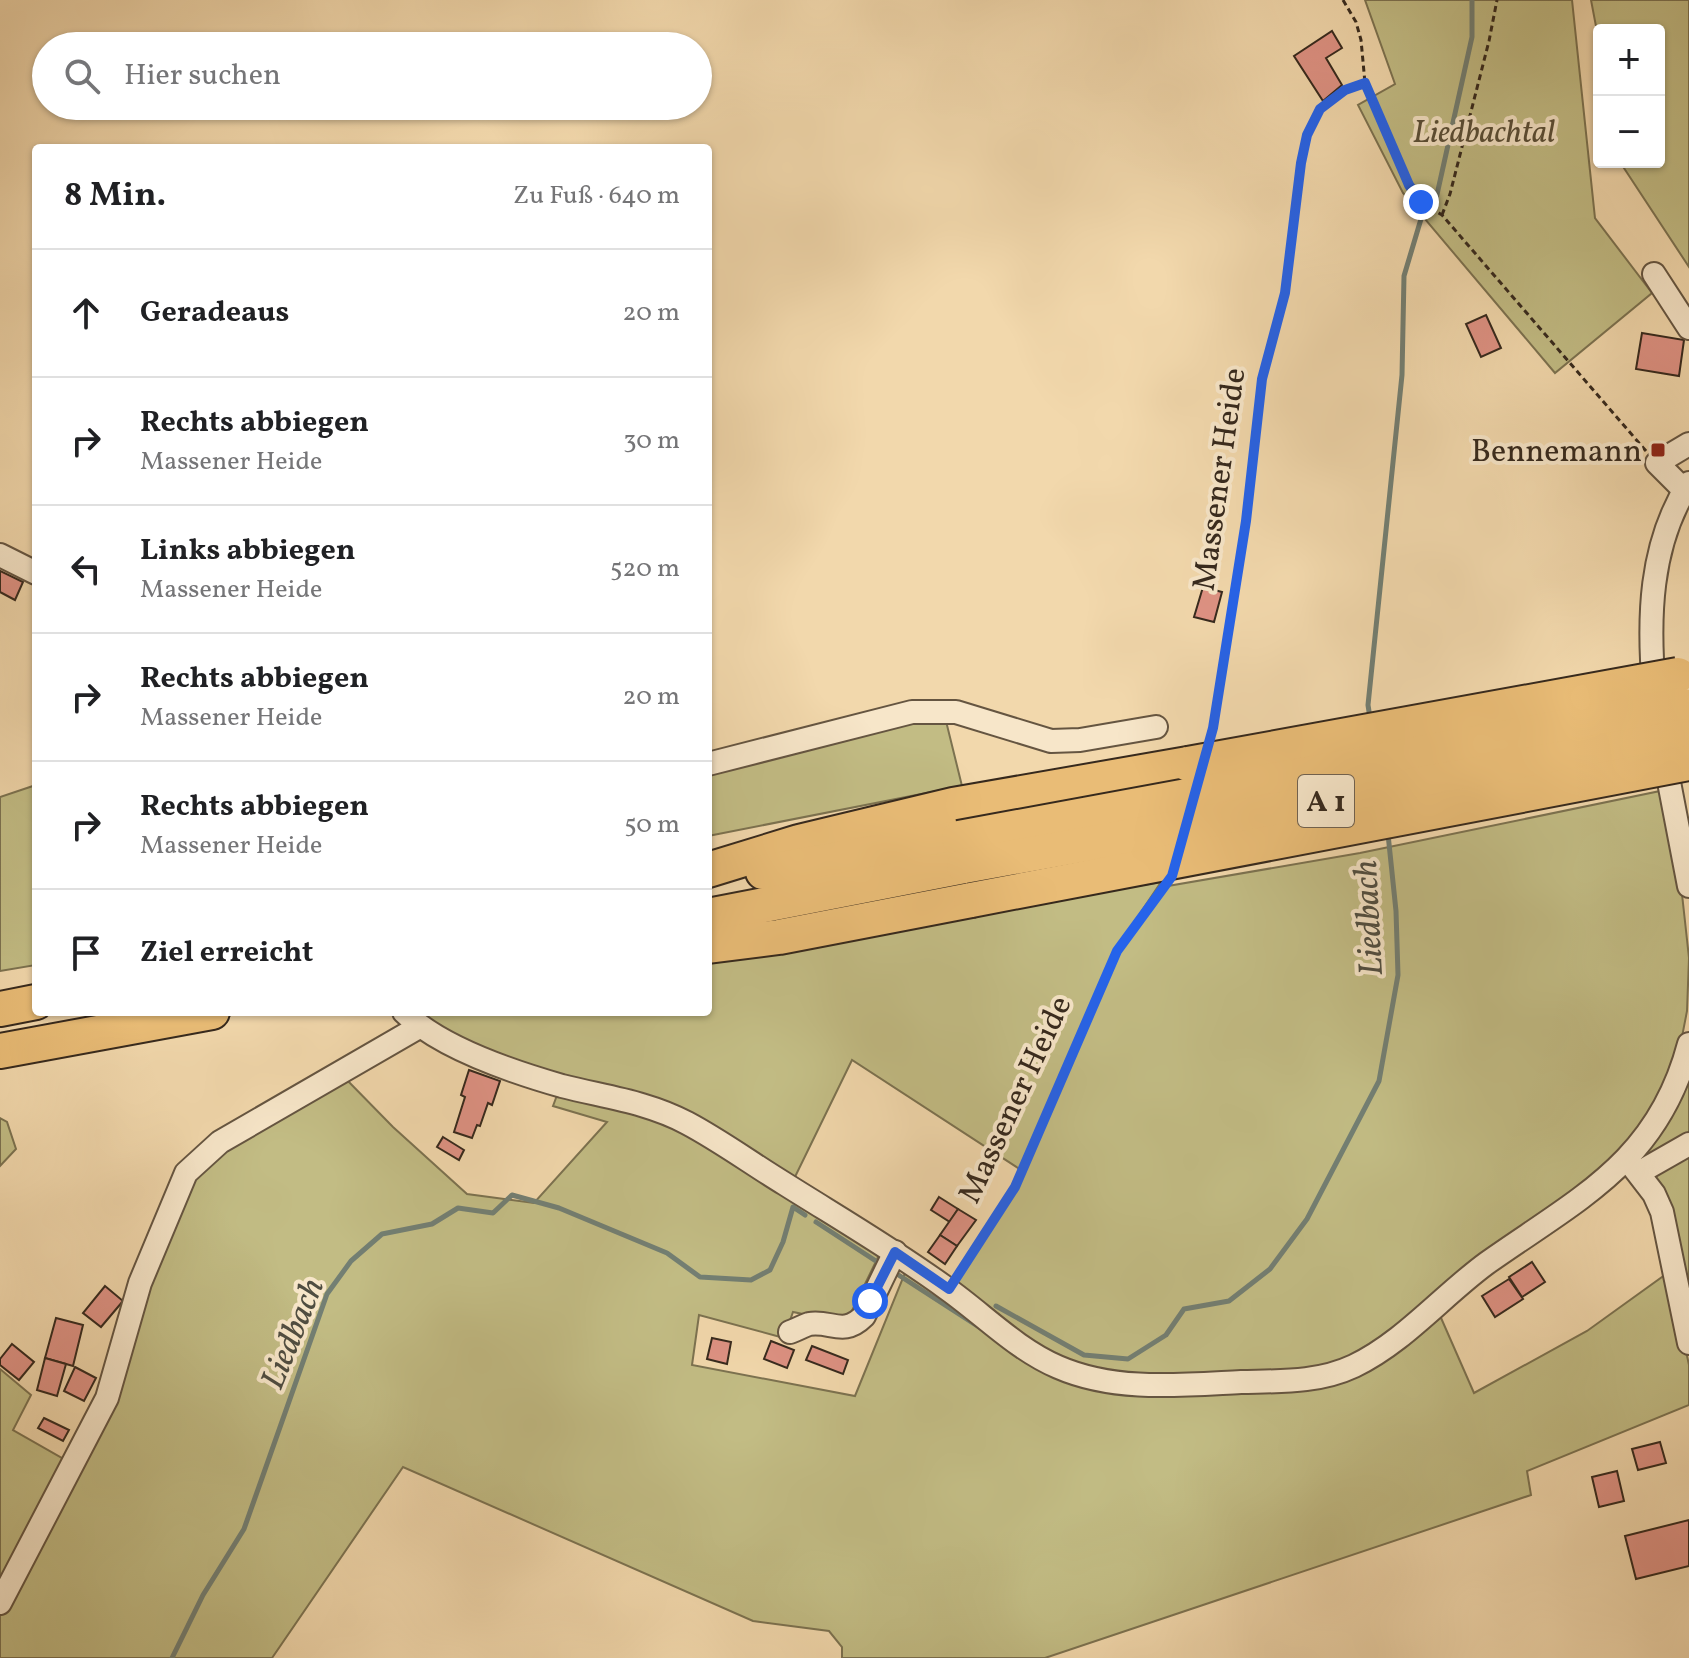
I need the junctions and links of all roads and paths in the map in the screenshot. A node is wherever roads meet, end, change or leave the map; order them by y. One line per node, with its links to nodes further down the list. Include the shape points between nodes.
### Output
1 (1343, 0): 3 (path, via 1361,40)
2 (1497, 0): 4 (path)
3 (1365, 83): 4 (path, via 1409,185 1421,202); 14 (path, Massener Heide, via 1320,109 1307,135 1285,293 1262,379 1246,521)
4 (1442, 215): 8 (path)
5 (1654, 274): 6 (street)
6 (1689, 328)
7 (1689, 444): 8 (street)
8 (1657, 463): 9 (street)
9 (1687, 486): 19 (street, via 1662,546 1650,642 1657,721)
10 (0, 555): 11 (street)
11 (32, 571)
12 (1686, 713): 16 (highway, bridge); 16 (highway, A 1, bridge); 22 (highway, bridge, via 971,900)
13 (1156, 727): 15 (street, via 1051,741 956,712 912,712)
14 (1209, 742)
15 (712, 763)
16 (959, 836): 17 (highway, via 799,842); 18 (highway, A 1); 21 (highway, A 1)
17 (712, 869)
18 (712, 881)
19 (1689, 886)
20 (1163, 888): 32 (path, Massener Heide, via 1117,951 1015,1187)
21 (712, 915)
22 (712, 945)
23 (32, 1003): 24 (highway)
24 (0, 1009)
25 (190, 1016): 28 (highway)
26 (412, 1020): 31 (street, via 470,1054 561,1085 661,1110); 35 (street, via 220,1142 186,1173 140,1283 107,1398)
27 (1689, 1044): 30 (street, via 1674,1090)
28 (0, 1051)
29 (1689, 1144): 30 (street)
30 (1633, 1166): 32 (street, via 1482,1268 1384,1348 1351,1367 1314,1379 1157,1387 1087,1377 1017,1344); 34 (street, via 1662,1212)
31 (895, 1252): 32 (street); 33 (street, via 855,1325 810,1324)
32 (949, 1289)
33 (790, 1332)
34 (1689, 1343)
35 (0, 1603)

